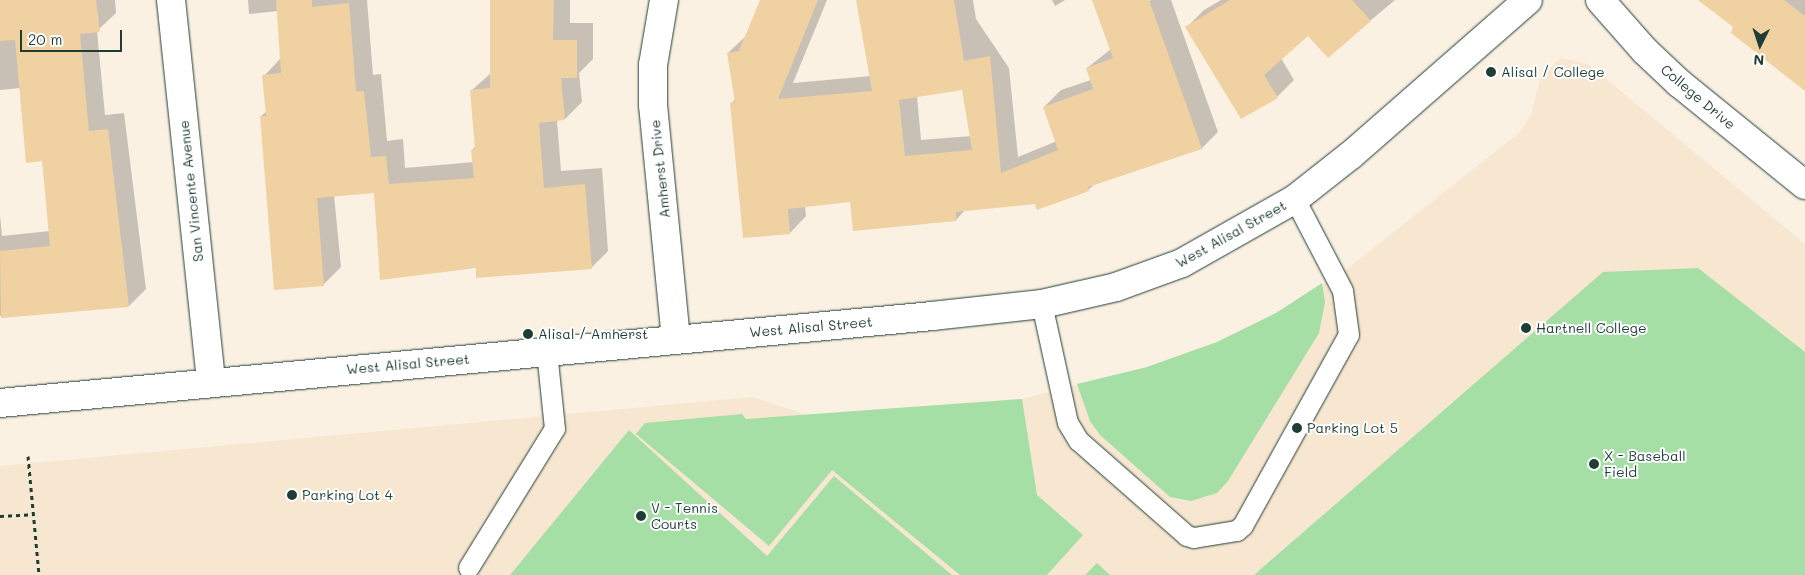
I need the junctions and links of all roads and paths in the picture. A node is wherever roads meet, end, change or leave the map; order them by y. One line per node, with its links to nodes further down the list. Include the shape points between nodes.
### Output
1 (171, 0): 10 (main road, San Vincente Avenue)
2 (664, 0): 8 (main road, Amherst Drive, via 653,65 653,105)
3 (1528, 0): 6 (main road, West Alisal Street, via 1351,155)
4 (1600, 0): 5 (main road, College Drive, via 1645,51 1679,83)
5 (1805, 185)
6 (1295, 199): 7 (main road, West Alisal Street, via 1182,263 1116,287); 7 (lane, via 1344,291 1349,335 1243,526 1237,531 1194,538 1187,536 1079,441 1068,423)
7 (1042, 304): 8 (main road, West Alisal Street)
8 (676, 339): 9 (main road, West Alisal Street)
9 (547, 352): 10 (main road, West Alisal Street); 15 (lane, via 555,429)
10 (211, 383): 11 (main road, West Alisal Street)
11 (0, 403)
12 (28, 456): 13 (path)
13 (33, 514): 14 (path); 16 (path)
14 (0, 516)
15 (469, 568)
16 (39, 575)

